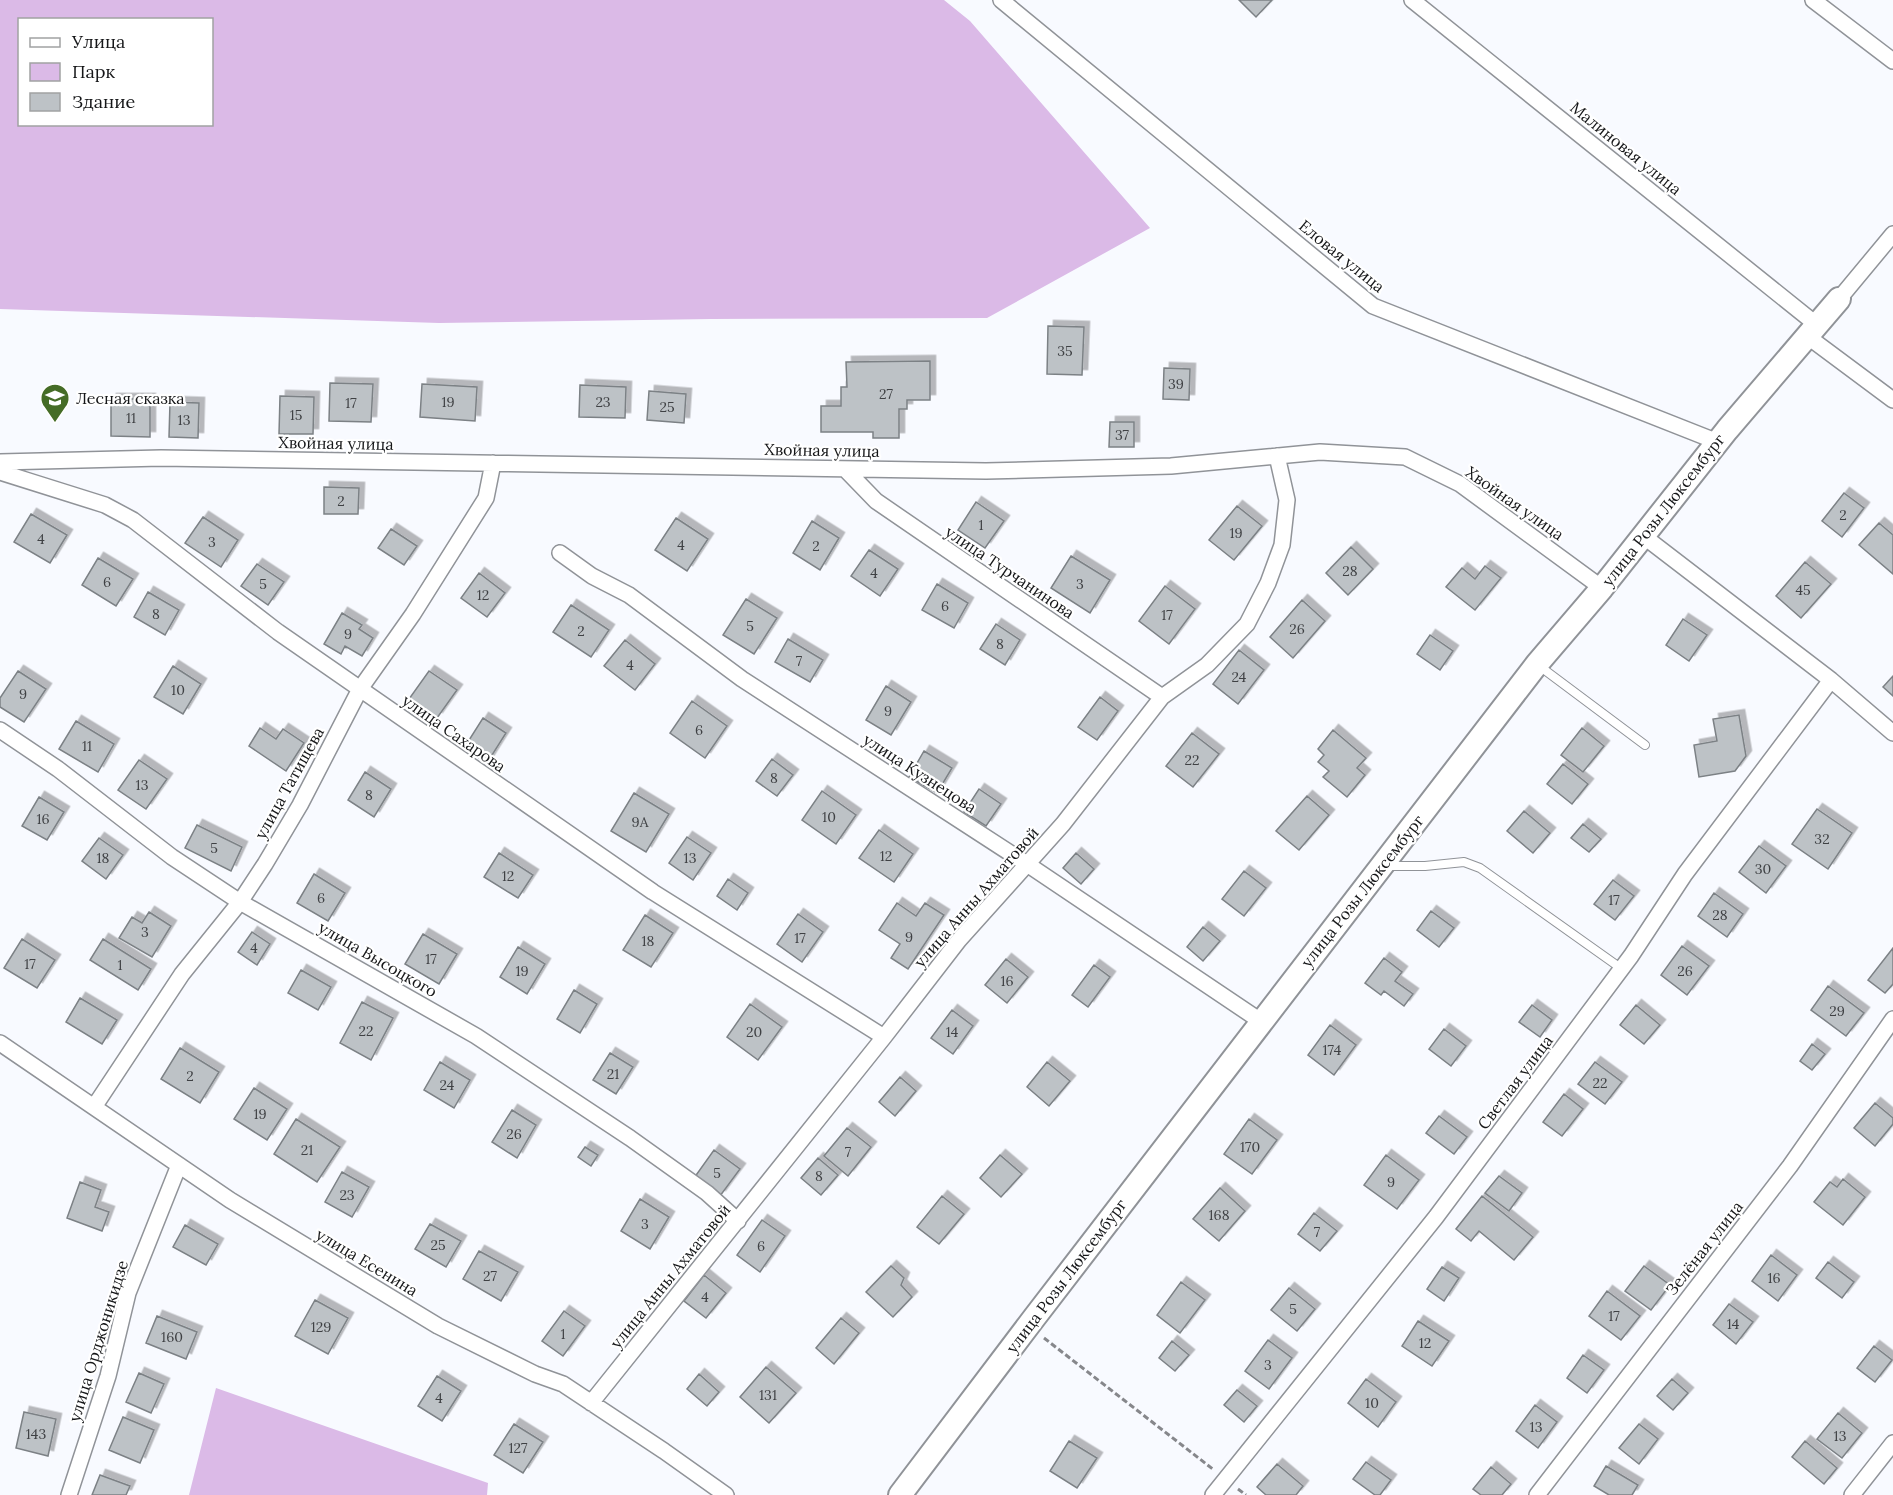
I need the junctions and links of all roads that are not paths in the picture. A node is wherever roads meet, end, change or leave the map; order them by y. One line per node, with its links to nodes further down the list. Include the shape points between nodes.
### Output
1 (1001, 0): 9 (street, Еловая улица, via 1373,306)
2 (1413, 0): 7 (street, Малиновая улица)
3 (1813, 0): 4 (street)
4 (1893, 62)
5 (1893, 234): 6 (street)
6 (1839, 299): 7 (street, улица Розы Люксембург)
7 (1812, 330): 8 (street, Малиновая улица); 9 (street, улица Розы Люксембург)
8 (1893, 400)
9 (1718, 442): 15 (street, улица Розы Люксембург)
10 (1277, 456): 13 (street, Хвойная улица, via 1171,466 986,471); 17 (street, Хвойная улица, via 1320,452 1405,457 1460,484); 21 (street, улица Анны Ахматовой, via 1287,500 1282,545 1268,583 1247,624 1207,665)
11 (0, 462): 12 (street, Хвойная улица, via 161,458)
12 (493, 463): 13 (street, Хвойная улица); 20 (street, улица Татищева, via 486,498)
13 (845, 469): 21 (street, улица Турчанинова, via 876,501)
14 (0, 472): 20 (street, улица Сахарова, via 105,505 133,520 278,632)
15 (1642, 535): 17 (street, улица Розы Люксембург); 19 (street)
16 (560, 553): 25 (street, улица Кузнецова, via 592,576 629,595 742,679)
17 (1602, 588): 18 (street, улица Розы Люксембург)
18 (1536, 664): 24 (lane); 26 (street, улица Розы Люксембург)
19 (1831, 680): 23 (street); 28 (street, Светлая улица, via 1685,874)
20 (360, 689): 27 (street, улица Татищева, via 300,805); 31 (street, улица Сахарова, via 653,892)
21 (1162, 697): 25 (street, улица Анны Ахматовой)
22 (0, 730): 27 (street, улица Высоцкого, via 58,769 172,857)
23 (1893, 733)
24 (1646, 745)
25 (1027, 864): 30 (street, улица Кузнецова); 31 (street, улица Анны Ахматовой, via 959,940)
26 (1382, 866): 28 (lane, via 1464,862 1480,867); 30 (street, улица Розы Люксембург)
27 (240, 902): 33 (street, улица Татищева, via 182,974); 35 (street, улица Высоцкого, via 476,1036 630,1138 707,1193)
28 (1622, 969): 41 (street, Светлая улица, via 1436,1217)
29 (1893, 1019): 42 (street, Зелёная улица, via 1790,1166)
30 (1262, 1022): 40 (street, улица Розы Люксембург)
31 (884, 1036): 35 (street, улица Анны Ахматовой)
32 (0, 1043): 33 (street, улица Есенина)
33 (94, 1107): 34 (street, улица Есенина)
34 (179, 1165): 36 (street, улица Есенина, via 438,1326 563,1384); 38 (street, улица Орджоникидзе, via 128,1293 108,1376)
35 (738, 1221): 36 (street, улица Анны Ахматовой)
36 (591, 1403): 39 (street, улица Есенина)
37 (1893, 1443): 43 (street)
38 (69, 1495)
39 (726, 1495)
40 (900, 1495)
41 (1213, 1495)
42 (1537, 1495)
43 (1852, 1495)

